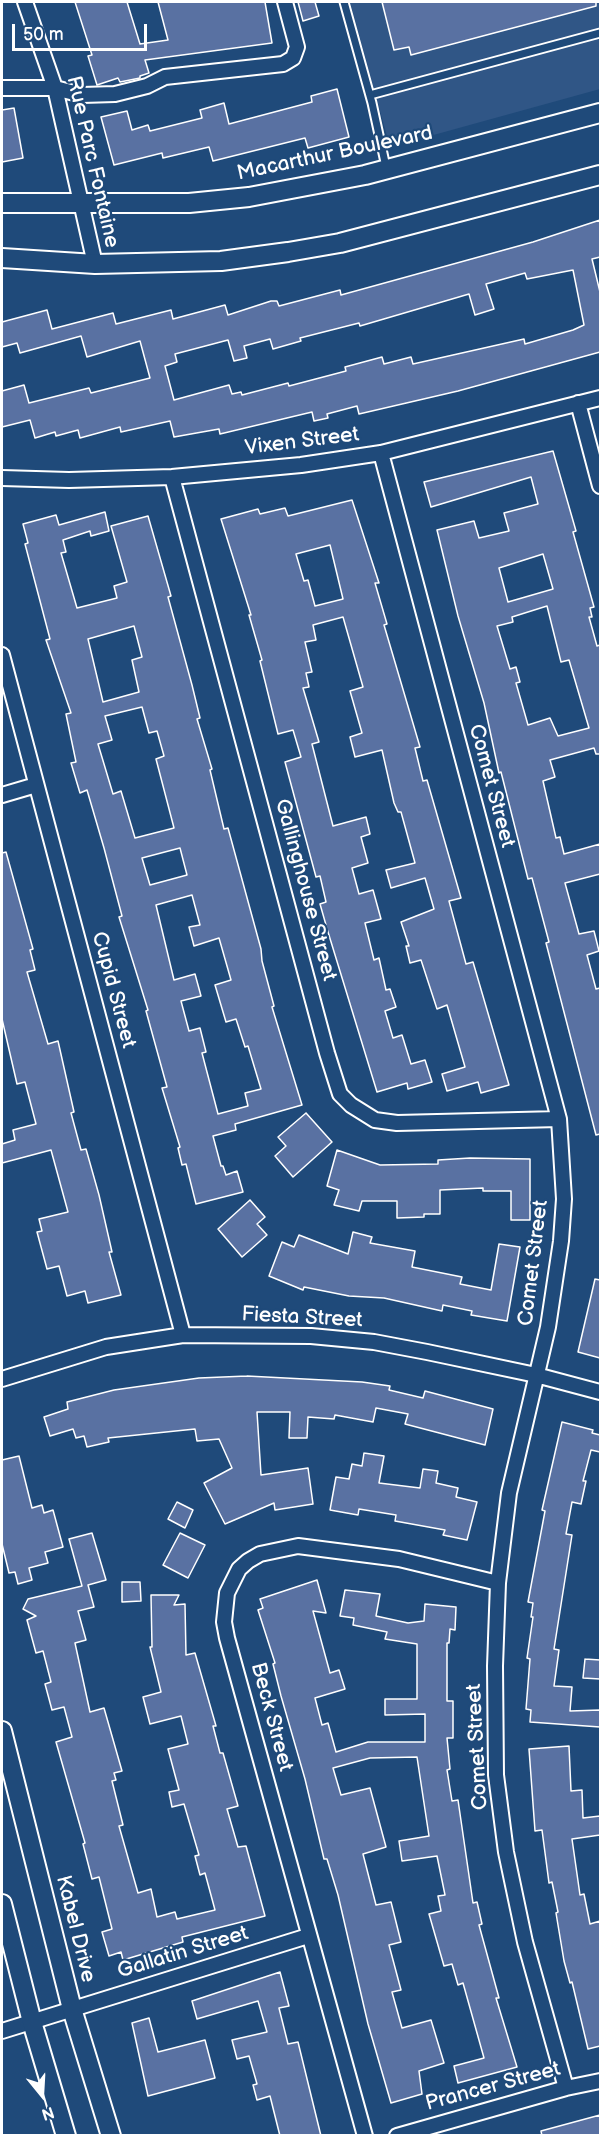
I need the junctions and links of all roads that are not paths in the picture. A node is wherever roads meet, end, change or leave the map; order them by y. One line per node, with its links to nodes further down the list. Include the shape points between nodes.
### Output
1 (25, 2): 6 (street, Rue Parc Fontaine)
2 (285, 2): 6 (street, via 297,47 293,58 283,64 165,77 115,94 81,95)
3 (344, 2): 7 (lane)
4 (600, 33): 7 (lane)
5 (2, 88): 6 (street)
6 (55, 88): 12 (street, Rue Parc Fontaine)
7 (370, 95): 9 (lane)
8 (600, 113): 9 (street, Macarthur Boulevard)
9 (387, 170): 12 (street, Macarthur Boulevard, via 249,197 189,203)
10 (600, 175): 14 (street, via 340,243 221,261)
11 (2, 203): 12 (street, Macarthur Boulevard)
12 (80, 203): 14 (street, Rue Parc Fontaine)
13 (2, 258): 14 (street)
14 (95, 264)
15 (600, 398): 16 (street, Vixen Street)
16 (578, 404): 17 (street, Vixen Street); 20 (street)
17 (381, 453): 18 (street, Vixen Street); 24 (street, Comet Street)
18 (172, 477): 19 (street, Vixen Street); 24 (street, Gallinghouse Street, via 340,1094 375,1120 397,1123)
19 (2, 478)
20 (600, 486)
21 (2, 656): 22 (street, Cupid Street)
22 (36, 785): 23 (street); 25 (street, Cupid Street)
23 (2, 795)
24 (559, 1119): 26 (street, Comet Street, via 564,1199 561,1241)
25 (183, 1335): 26 (street, Fiesta Street, via 311,1336 374,1342); 27 (street, Fiesta Street, via 106,1347)
26 (536, 1375): 28 (street, Fiesta Street); 29 (street, Comet Street, via 509,1493)
27 (2, 1379)
28 (600, 1392)
29 (498, 1583): 32 (street, Beck Street, via 399,1558 298,1546 260,1554 239,1569 231,1582 224,1622 227,1638); 37 (street, Comet Street, via 496,1775 506,1852 525,1942)
30 (2, 1731): 33 (street, Kabel Drive)
31 (2, 1904): 34 (street)
32 (308, 1936): 33 (street, Gallatin Street); 40 (street, Beck Street)
33 (72, 2009): 34 (street, Gallatin Street); 39 (street, Kabel Drive)
34 (32, 2022): 35 (street, Gallatin Street); 38 (street)
35 (2, 2031)
36 (600, 2081): 37 (street, Prancer Street)
37 (566, 2088): 41 (street, Prancer Street)
38 (66, 2136)
39 (111, 2136)
40 (365, 2136)
41 (397, 2136)

